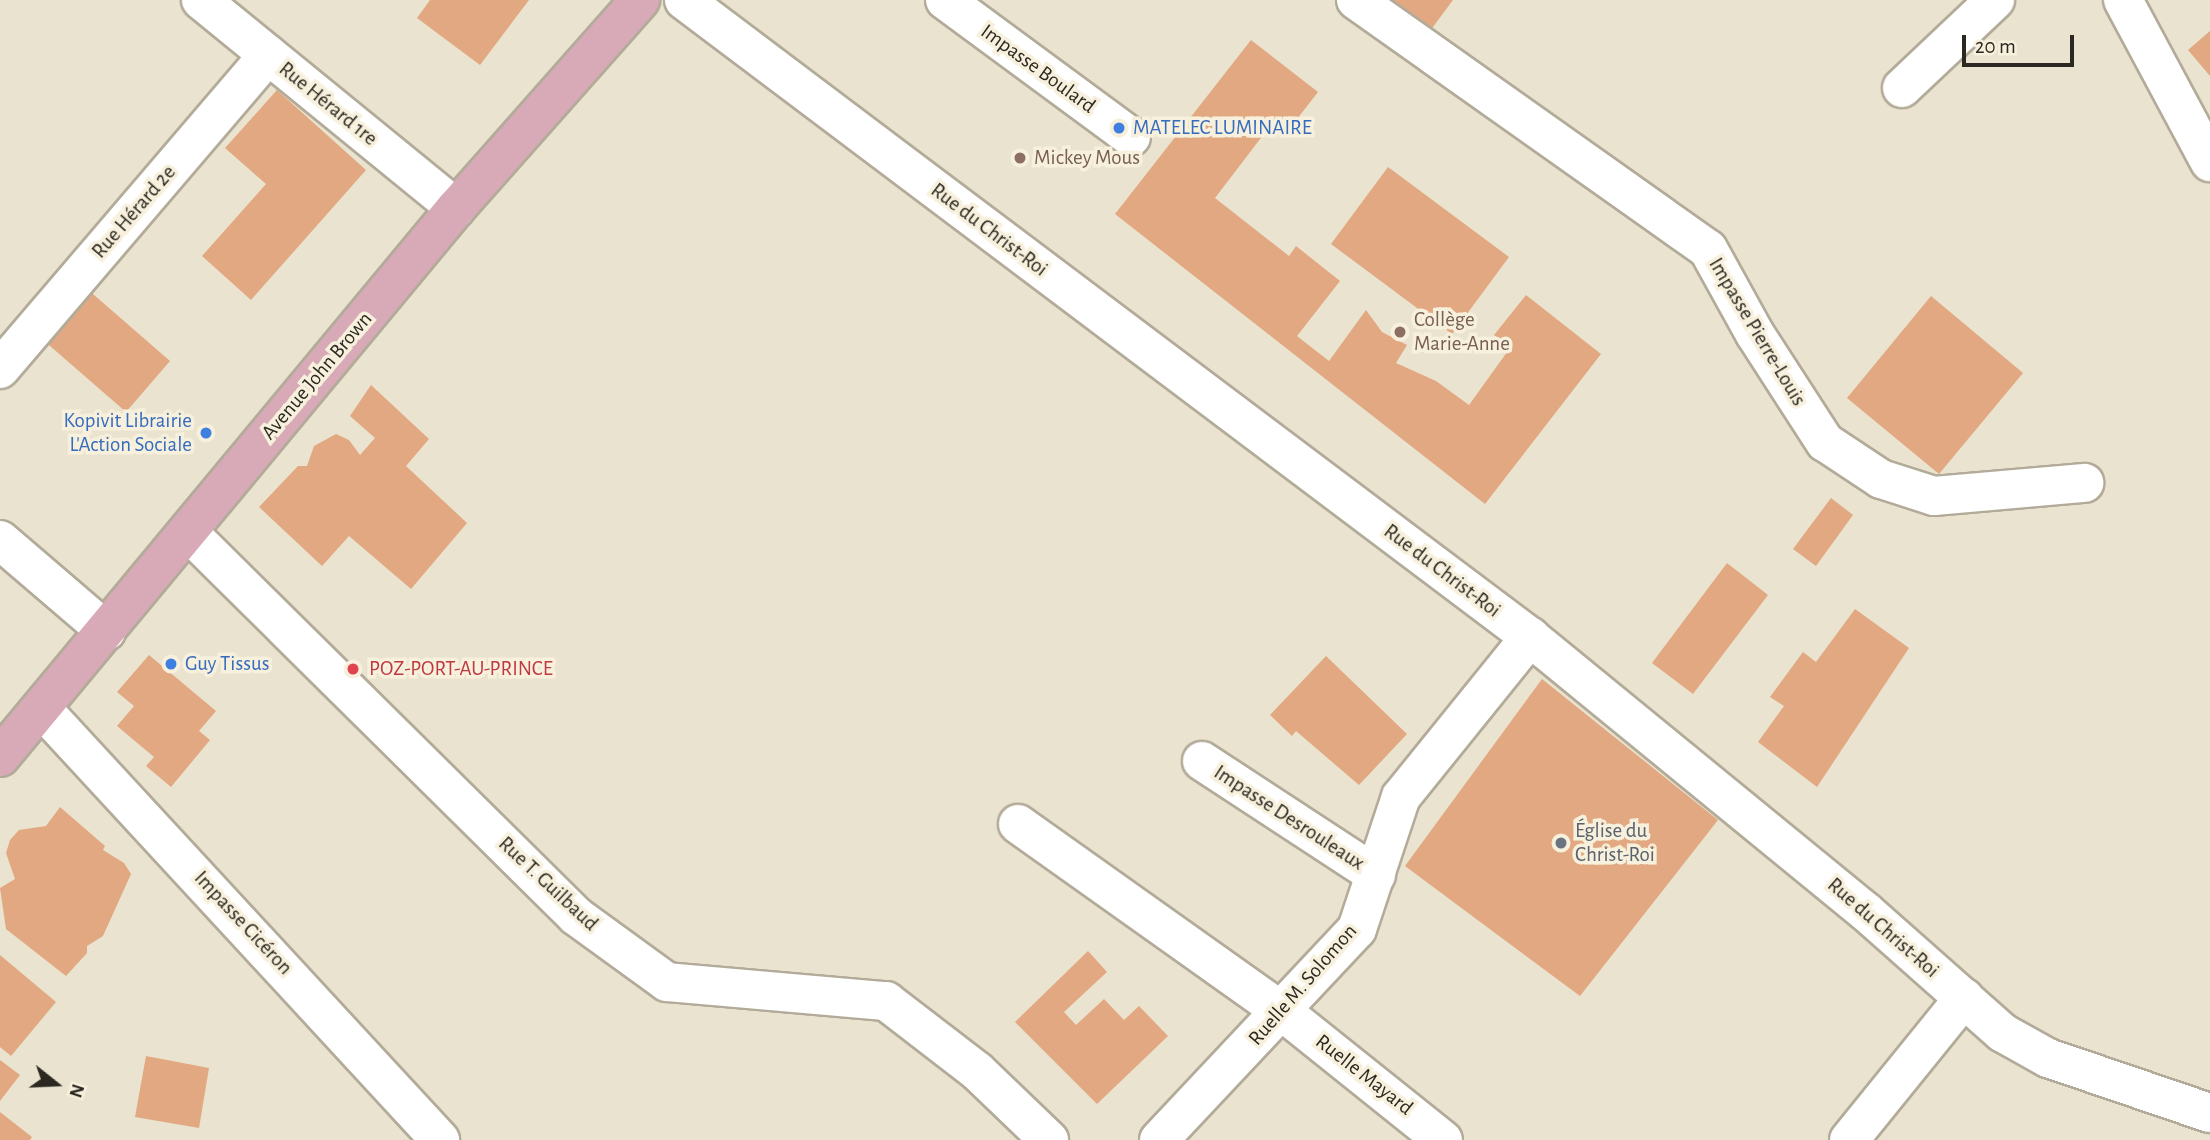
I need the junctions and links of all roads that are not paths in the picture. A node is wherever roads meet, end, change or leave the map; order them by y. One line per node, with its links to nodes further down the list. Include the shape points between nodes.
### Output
1 (201, 0): 8 (street, Rue Hérard 1re)
2 (640, 0): 12 (main road, Avenue John Brown)
3 (684, 0): 18 (street, Rue du Christ-Roi)
4 (945, 0): 10 (street, Impasse Boulard)
5 (1356, 0): 14 (street, Impasse Pierre-Louis, via 1707,248 1755,334 1825,442 1881,479 1934,496)
6 (1995, 0): 9 (street)
7 (2123, 0): 11 (street)
8 (268, 55): 12 (street, Rue Hérard 1re); 13 (street, Rue Hérard 2e)
9 (1902, 88)
10 (1132, 137)
11 (2210, 162)
12 (456, 208): 15 (main road, Avenue John Brown)
13 (0, 369)
14 (2084, 483)
15 (188, 532): 17 (main road, Avenue John Brown); 28 (street, Rue T. Guilbaud, via 576,916 667,982 886,1001 977,1071)
16 (0, 540): 17 (street)
17 (106, 631): 19 (main road, Avenue John Brown)
18 (1530, 637): 23 (street, Ruelle M. Solomon, via 1401,797); 24 (street, Rue du Christ-Roi, via 1865,911)
19 (42, 709): 20 (main road, Avenue John Brown); 27 (street, Impasse Cicéron)
20 (0, 757)
21 (1202, 761): 23 (street, Impasse Desrouleaux)
22 (1018, 824): 25 (street, Ruelle Mayard)
23 (1376, 875): 25 (street, Ruelle M. Solomon, via 1357,929)
24 (1964, 998): 26 (street, Rue du Christ-Roi, via 2003,1033 2048,1058); 31 (street)
25 (1283, 1012): 29 (street, Ruelle M. Solomon); 30 (street, Ruelle Mayard)
26 (2210, 1113): 32 (street)
27 (440, 1140)
28 (1049, 1140)
29 (1158, 1140)
30 (1443, 1140)
31 (1849, 1140)
32 (2189, 1140)

